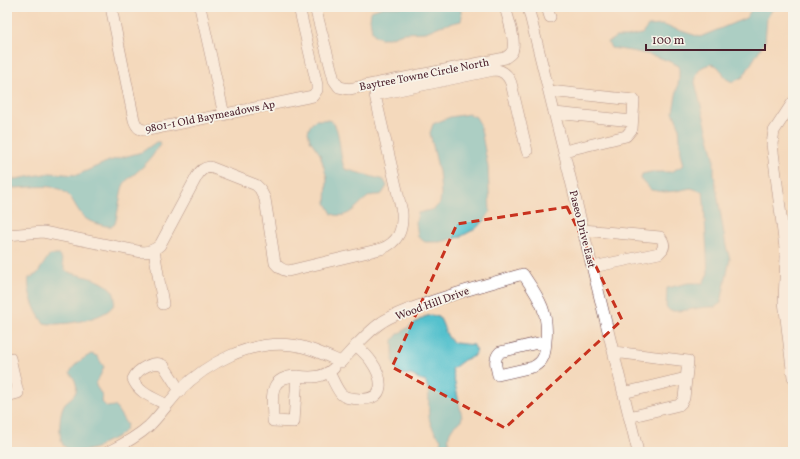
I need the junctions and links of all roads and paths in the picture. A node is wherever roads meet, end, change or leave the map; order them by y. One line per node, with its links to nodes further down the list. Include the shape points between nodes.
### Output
1 (111, 7): 10 (street, 9801-1 Old Baymeadows Ap, via 137,128 148,130)
2 (200, 7): 10 (street)
3 (299, 7): 10 (street, 9801-1 Old Baymeadows Ap, via 317,85 316,94 309,98)
4 (315, 7): 5 (street, Baytree Towne Circle North, via 334,80 336,85 343,89 505,58 513,49 513,39)
5 (505, 7)
6 (528, 7): 7 (street, Paseo Drive East)
7 (550, 91): 9 (street, Paseo Drive East); 11 (street, via 634,100)
8 (793, 102): 26 (street, via 774,131 772,144 786,256 784,301)
9 (555, 113): 11 (street); 13 (street, Paseo Drive East)
10 (224, 115)
11 (632, 122): 13 (street, via 632,129 626,136)
12 (527, 151): 16 (street, via 511,82 505,73 499,70 374,95 403,222 397,238 387,247 284,271 275,264 265,199 260,189 256,185 210,167 201,170 160,245)
13 (564, 151): 14 (street, Paseo Drive East)
14 (583, 230): 17 (street, Paseo Drive East); 17 (street, via 660,237 663,241 664,246 659,252)
15 (7, 235): 16 (street, via 43,232 142,252)
16 (154, 250): 18 (street)
17 (593, 267): 21 (street, Paseo Drive East)
18 (163, 304)
19 (546, 341): 19 (street, via 545,356 538,364 498,375 495,361 500,352); 20 (street, Wood Hill Drive, via 546,322 542,304 523,274 456,292 406,310 383,322)
20 (356, 345): 23 (street, Wood Hill Drive); 24 (street, via 370,360 379,376 380,391 376,396 366,400 347,398 336,387)
21 (614, 352): 27 (street, via 688,361); 29 (street, Paseo Drive East)
22 (10, 358): 30 (street, via 18,393)
23 (341, 362): 24 (street); 28 (street, via 321,353 291,345 258,347 213,364)
24 (329, 372): 25 (street, via 314,377)
25 (297, 376)
26 (793, 377)
27 (686, 378): 29 (street); 32 (street, via 684,398 679,405)
28 (180, 391): 31 (street); 31 (street, via 160,363 151,364 135,374 133,379 139,390)
29 (624, 393): 32 (street, Paseo Drive East)
30 (7, 396)
31 (167, 405): 33 (street, via 141,432)
32 (630, 417): 34 (street, Paseo Drive East)
33 (108, 452)
34 (638, 452)

